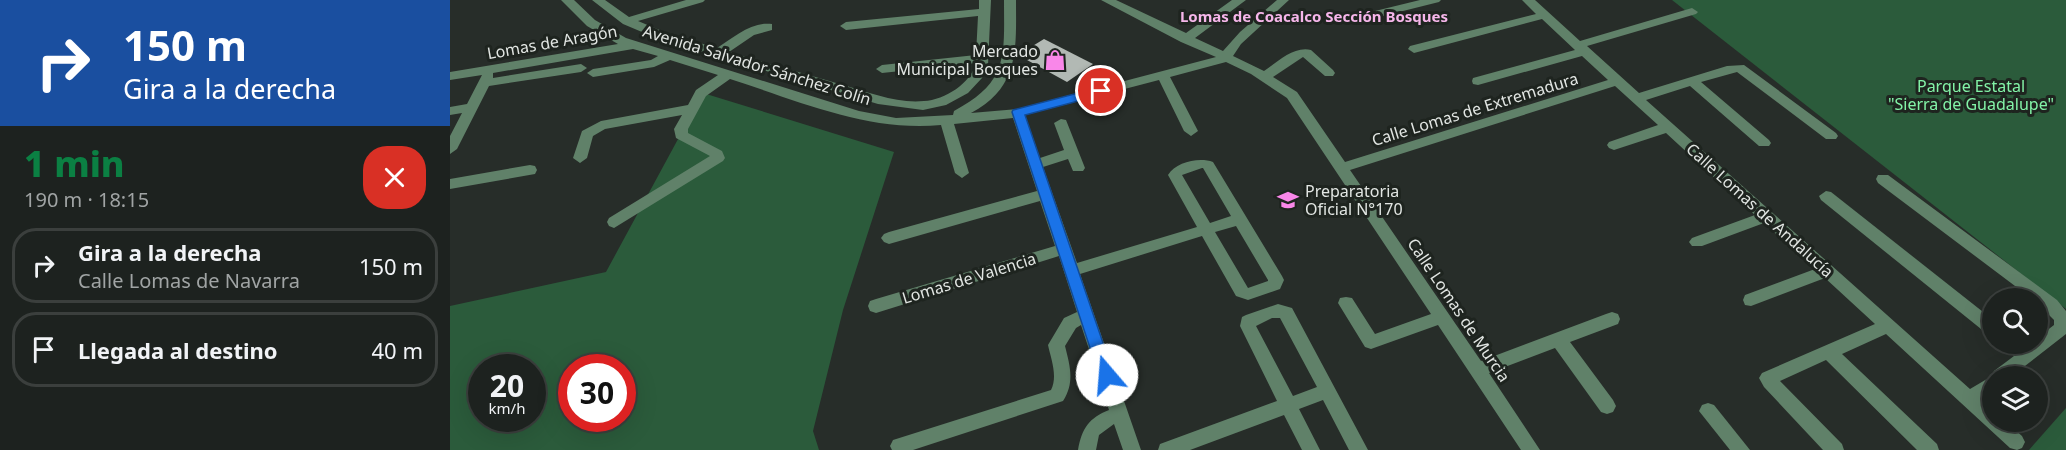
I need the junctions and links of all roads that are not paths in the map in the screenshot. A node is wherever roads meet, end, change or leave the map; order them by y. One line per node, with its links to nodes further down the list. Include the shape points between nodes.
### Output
1 (567, 0): 19 (street, Avenida Salvador Sánchez Colín, via 591,23)
2 (598, 0): 14 (street, Avenida Salvador Sánchez Colín)
3 (699, 0): 14 (street)
4 (1010, 0): 44 (street, via 1009,64 1001,81 973,108)
5 (1107, 0): 18 (street, Calle Lomas de Murcia)
6 (1240, 0): 18 (street)
7 (1283, 0): 25 (street, via 1231,45)
8 (1435, 0): 12 (street)
9 (1531, 1): 13 (street, Calle Lomas de Andalucía)
10 (985, 6): 15 (street); 24 (street)
11 (1692, 12): 20 (street)
12 (1379, 13)
13 (1545, 15): 20 (street, Calle Lomas de Andalucía); 21 (street)
14 (627, 21): 17 (street, Avenida Salvador Sánchez Colín)
15 (846, 26)
16 (768, 27): 22 (street, via 750,32)
17 (658, 34): 19 (street, Lomas de Aragón); 22 (street, Avenida Salvador Sánchez Colín)
18 (1185, 39): 25 (street, Calle Lomas de Murcia)
19 (634, 45): 23 (street, Avenida Salvador Sánchez Colín); 26 (street, Lomas de Aragón)
20 (1581, 48): 34 (street); 35 (street, Calle Lomas de Andalucía)
21 (1414, 49)
22 (719, 53): 28 (street, Avenida Salvador Sánchez Colín)
23 (669, 56): 30 (street, Avenida Salvador Sánchez Colín); 37 (street, via 654,63)
24 (982, 58): 27 (street); 28 (street, Avenida Salvador Sánchez Colín, via 976,78 963,90 923,106 883,101)
25 (1226, 58): 31 (street, Avenida Salvador Sánchez Colín); 33 (street, Calle Lomas de Murcia)
26 (491, 69): 32 (street, Lomas de Aragón); 37 (street)
27 (882, 69)
28 (777, 70): 38 (street)
29 (1329, 73): 33 (street, via 1307,52)
30 (728, 75): 38 (street, Avenida Salvador Sánchez Colín); 41 (street, via 701,93)
31 (1164, 75): 43 (street, Avenida Salvador Sánchez Colín); 47 (street)
32 (450, 76)
33 (1264, 77): 56 (street, Calle Lomas de Murcia, via 1292,95)
34 (1478, 81)
35 (1618, 81): 39 (street, Calle Lomas de Andalucía); 56 (street, Calle Lomas de Extremadura)
36 (1692, 81): 39 (street); 48 (street, via 1731,69 1745,70); 49 (street)
37 (484, 83): 40 (street)
38 (759, 84): 44 (street, Avenida Salvador Sánchez Colín, via 858,115 896,122)
39 (1637, 98): 46 (street, Calle Lomas de Andalucía)
40 (472, 107): 42 (street); 51 (street)
41 (691, 109): 53 (street, via 601,125 587,134); 65 (street, via 681,135 718,158)
42 (450, 111)
43 (1018, 112): 44 (street, Avenida Salvador Sánchez Colín); 54 (street)
44 (948, 118): 58 (street)
45 (1061, 123): 52 (street)
46 (1668, 127): 50 (street); 63 (street, Calle Lomas de Andalucía)
47 (1191, 130)
48 (1831, 136)
49 (1764, 143)
50 (1614, 145)
51 (450, 149)
52 (1072, 153): 54 (street); 55 (street)
53 (580, 158)
54 (1035, 164): 61 (street)
55 (1077, 168)
56 (1342, 168): 76 (street, Calle Lomas de Murcia)
57 (530, 170): 60 (street)
58 (962, 173)
59 (1883, 179): 83 (street, via 2051,305 2062,318 2062,327)
60 (450, 184)
61 (1045, 194): 67 (street); 69 (street)
62 (1826, 196): 78 (street)
63 (1767, 216): 68 (street); 71 (street, Calle Lomas de Andalucía)
64 (1240, 219): 66 (street); 66 (street, via 1208,165 1202,163 1178,171 1175,175); 66 (street, via 1276,280 1274,285 1248,294 1242,292)
65 (615, 222)
66 (1206, 230): 70 (street)
67 (889, 238)
68 (1697, 242)
69 (1063, 249): 70 (street); 74 (street, Lomas de Valencia)
70 (1071, 271): 75 (street)
71 (1827, 271): 72 (street); 79 (street, Calle Lomas de Andalucía)
72 (1751, 300)
73 (1346, 303): 76 (street, via 1371,342)
74 (876, 306)
75 (1087, 315): 93 (street); 96 (street, via 1070,323 1056,345 1064,381 1057,396)
76 (1443, 317): 85 (street, Calle Lomas de Murcia)
77 (1612, 319): 80 (street)
78 (1982, 320)
79 (1888, 326): 81 (street); 88 (street, Calle Lomas de Andalucía)
80 (1558, 339): 85 (street); 90 (street)
81 (1828, 351): 104 (street, via 1768,378); 105 (street)
82 (2024, 354): 83 (street)
83 (2027, 356): 84 (street)
84 (2014, 366)
85 (1477, 370): 102 (street, Calle Lomas de Murcia)
86 (1982, 390): 88 (street)
87 (1327, 391): 89 (street); 89 (street, via 1286,312 1278,310 1252,319 1248,326); 101 (street)
88 (1970, 400): 92 (street, Calle Lomas de Andalucía)
89 (1289, 405): 99 (street); 100 (street)
90 (1607, 406)
91 (1708, 411): 103 (street)
92 (1982, 411)
93 (1119, 414): 97 (street, via 1096,423 1089,434); 98 (street)
94 (2005, 432): 95 (street, Calle Lomas de Andalucía)
95 (2016, 442)
96 (899, 446)
97 (1087, 450)
98 (1132, 450)
99 (1167, 450)
100 (1311, 450)
101 (1359, 450)
102 (1531, 450)
103 (1741, 450)
104 (1835, 450)
105 (1930, 450)

